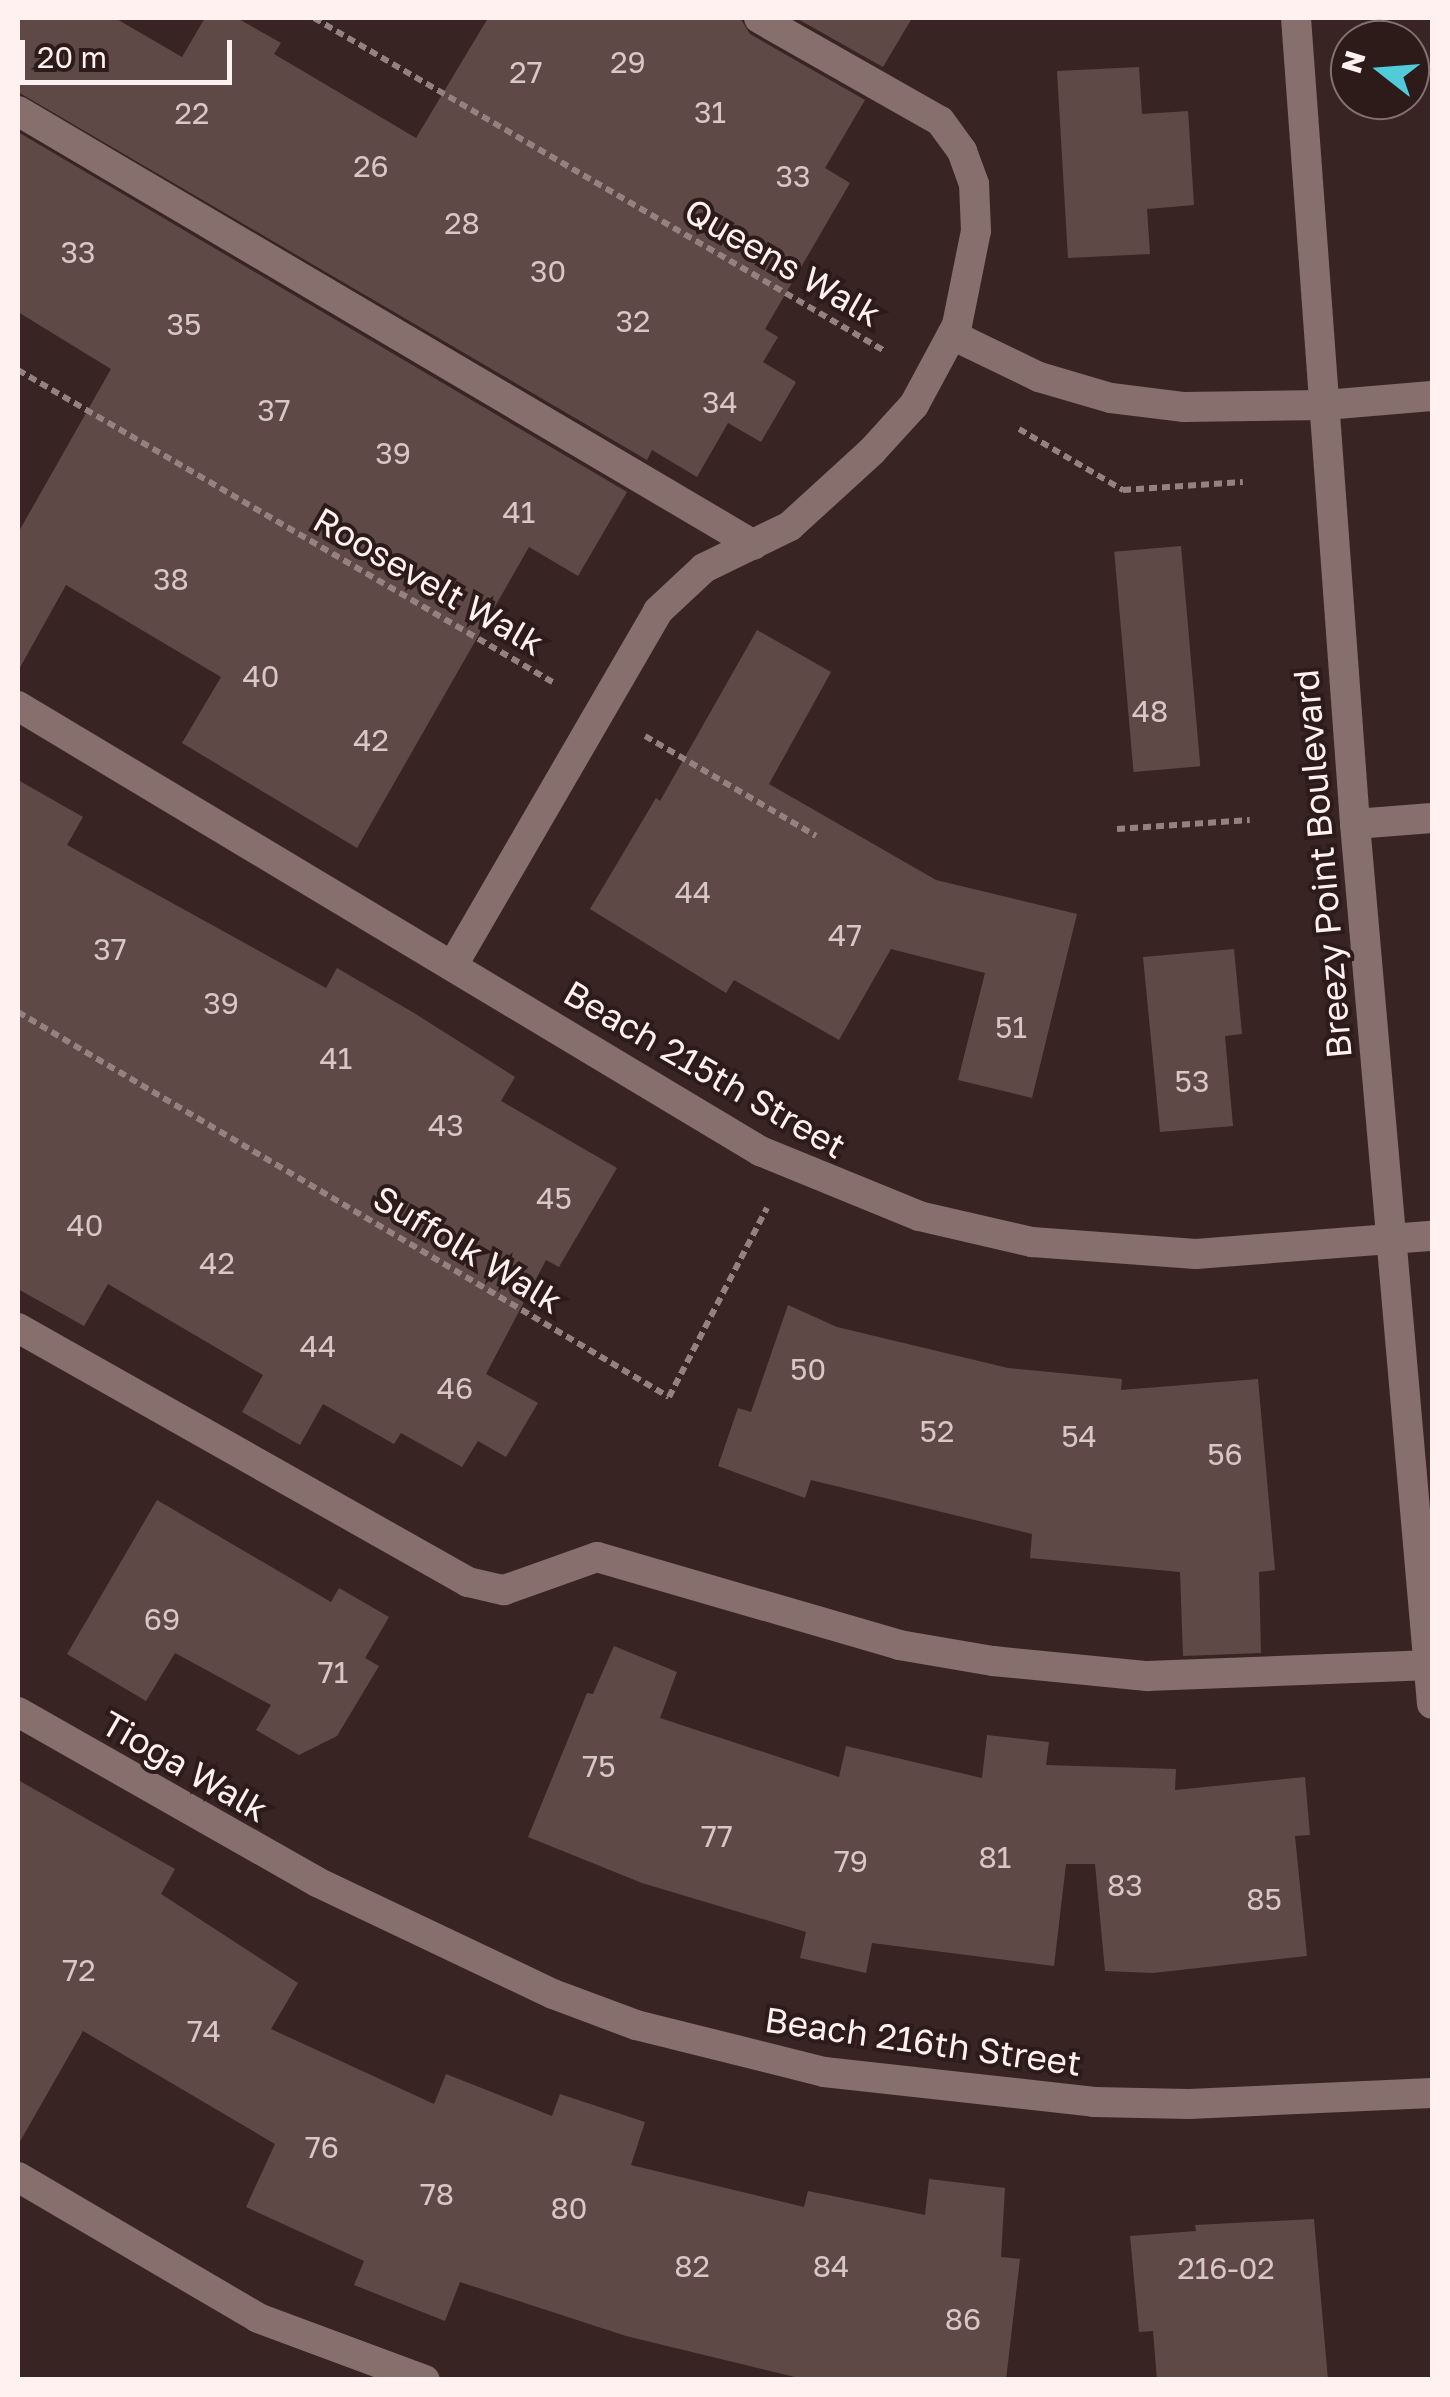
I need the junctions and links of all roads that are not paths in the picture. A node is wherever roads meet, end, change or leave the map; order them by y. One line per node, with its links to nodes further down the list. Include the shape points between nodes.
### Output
1 (759, 18): 4 (street, via 940,120 962,151 974,184 976,231 970,280)
2 (1296, 18): 6 (street, Breezy Point Boulevard)
3 (18, 112): 7 (street)
4 (952, 335): 6 (street, via 1039,377 1112,398 1184,407); 7 (street, via 914,405 872,451 790,526)
5 (1432, 396): 6 (street)
6 (1325, 405): 10 (street, Breezy Point Boulevard)
7 (754, 545): 11 (street, via 679,585)
8 (18, 706): 11 (street, Beach 215th Street)
9 (1432, 818): 10 (street)
10 (1355, 824): 13 (street, Breezy Point Boulevard)
11 (453, 965): 13 (street, Beach 215th Street, via 760,1152 920,1216 1032,1242 1180,1254)
12 (1432, 1236): 13 (street, Beach 215th Street)
13 (1391, 1240): 15 (street, Breezy Point Boulevard)
14 (18, 1328): 15 (street, via 468,1582 504,1590 596,1557 865,1636 993,1662 1146,1676)
15 (1431, 1666): 16 (street, Breezy Point Boulevard)
16 (1432, 1704)
17 (18, 1712): 18 (street, Tioga Walk)
18 (317, 1882): 19 (street, Beach 216th Street, via 603,2013 824,2072 1094,2102)
19 (1432, 2093)
20 (18, 2177): 21 (street, via 258,2318)
21 (425, 2380)

